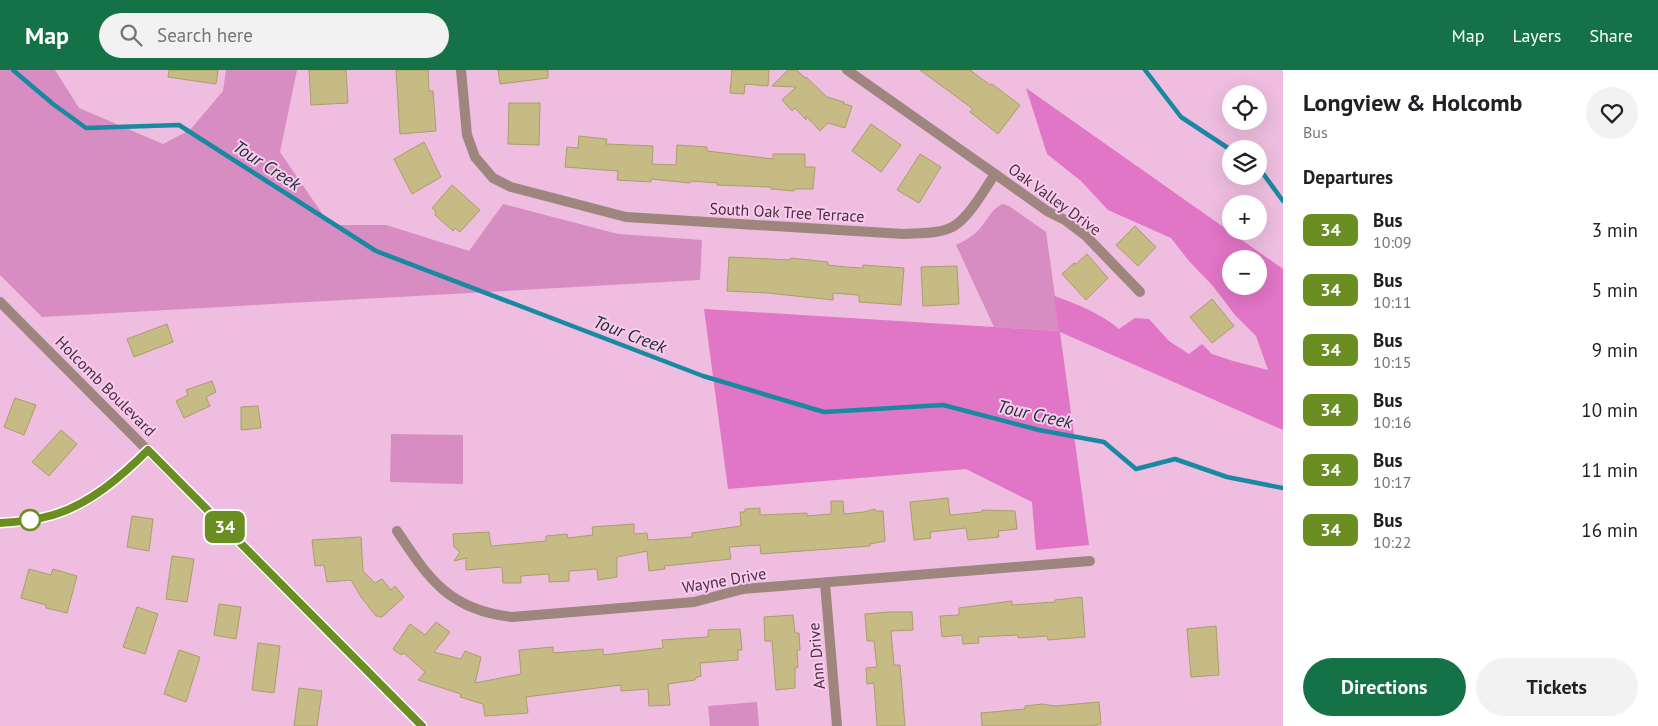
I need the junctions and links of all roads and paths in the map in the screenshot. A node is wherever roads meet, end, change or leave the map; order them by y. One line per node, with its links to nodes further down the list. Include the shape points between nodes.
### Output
1 (461, 70): 3 (street, South Oak Tree Terrace, via 467,135 475,157 492,178 511,187 626,218 904,234 932,232 954,226 970,211)
2 (847, 70): 3 (street)
3 (995, 174): 4 (street, Oak Valley Drive, via 1086,236)
4 (1140, 292)
5 (0, 302): 6 (street, Holcomb Boulevard)
6 (148, 450): 7 (street, via 81,504 40,518); 11 (street, Holcomb Boulevard)
7 (0, 523)
8 (397, 531): 10 (street, Wayne Drive, via 423,569 446,593 493,615 538,615 694,602 743,589)
9 (1090, 562): 10 (street, Wayne Drive)
10 (825, 583): 12 (street, Ann Drive)
11 (422, 726)
12 (838, 726)

